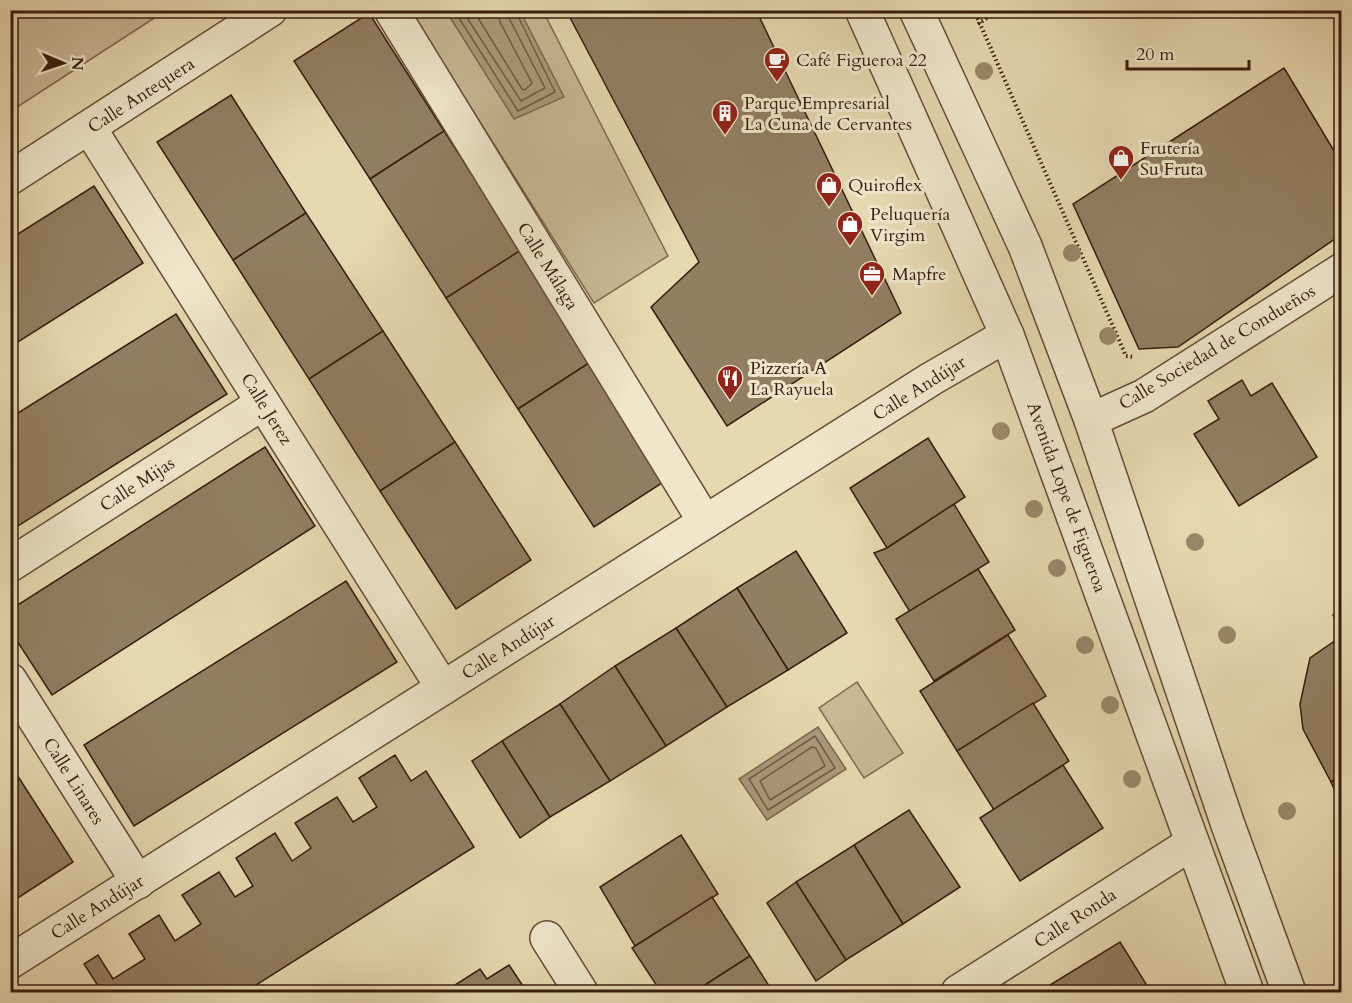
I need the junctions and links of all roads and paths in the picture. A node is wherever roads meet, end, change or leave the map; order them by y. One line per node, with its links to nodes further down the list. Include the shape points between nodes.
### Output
1 (270, 10): 8 (street, Calle Antequera)
2 (391, 10): 15 (street, Calle Málaga)
3 (862, 10): 11 (street, Avenida Lope de Figueroa)
4 (916, 10): 14 (street, via 1025,246)
5 (974, 10): 7 (path)
6 (999, 10): 7 (path)
7 (978, 24): 12 (path, via 1126,356)
8 (90, 129): 9 (street, Calle Antequera); 13 (street, Calle Jerez)
9 (10, 178)
10 (1341, 270): 14 (street, Calle Sociedad de Condueños, via 1144,396)
11 (1007, 335): 15 (street, Calle Andújar); 19 (street, Avenida Lope de Figueroa)
12 (1140, 358)
13 (263, 403): 16 (street, Calle Mijas); 18 (street, Calle Jerez)
14 (1091, 420): 26 (street)
15 (705, 522): 18 (street, Calle Andújar)
16 (10, 565)
17 (10, 680): 20 (street, Calle Linares)
18 (443, 688): 20 (street, Calle Andújar)
19 (1192, 843): 24 (street, Calle Ronda); 25 (street, Avenida Lope de Figueroa)
20 (138, 882): 22 (street, Calle Andújar)
21 (547, 939): 23 (street)
22 (10, 962)
23 (581, 993)
24 (958, 993)
25 (1247, 993)
26 (1289, 993)

